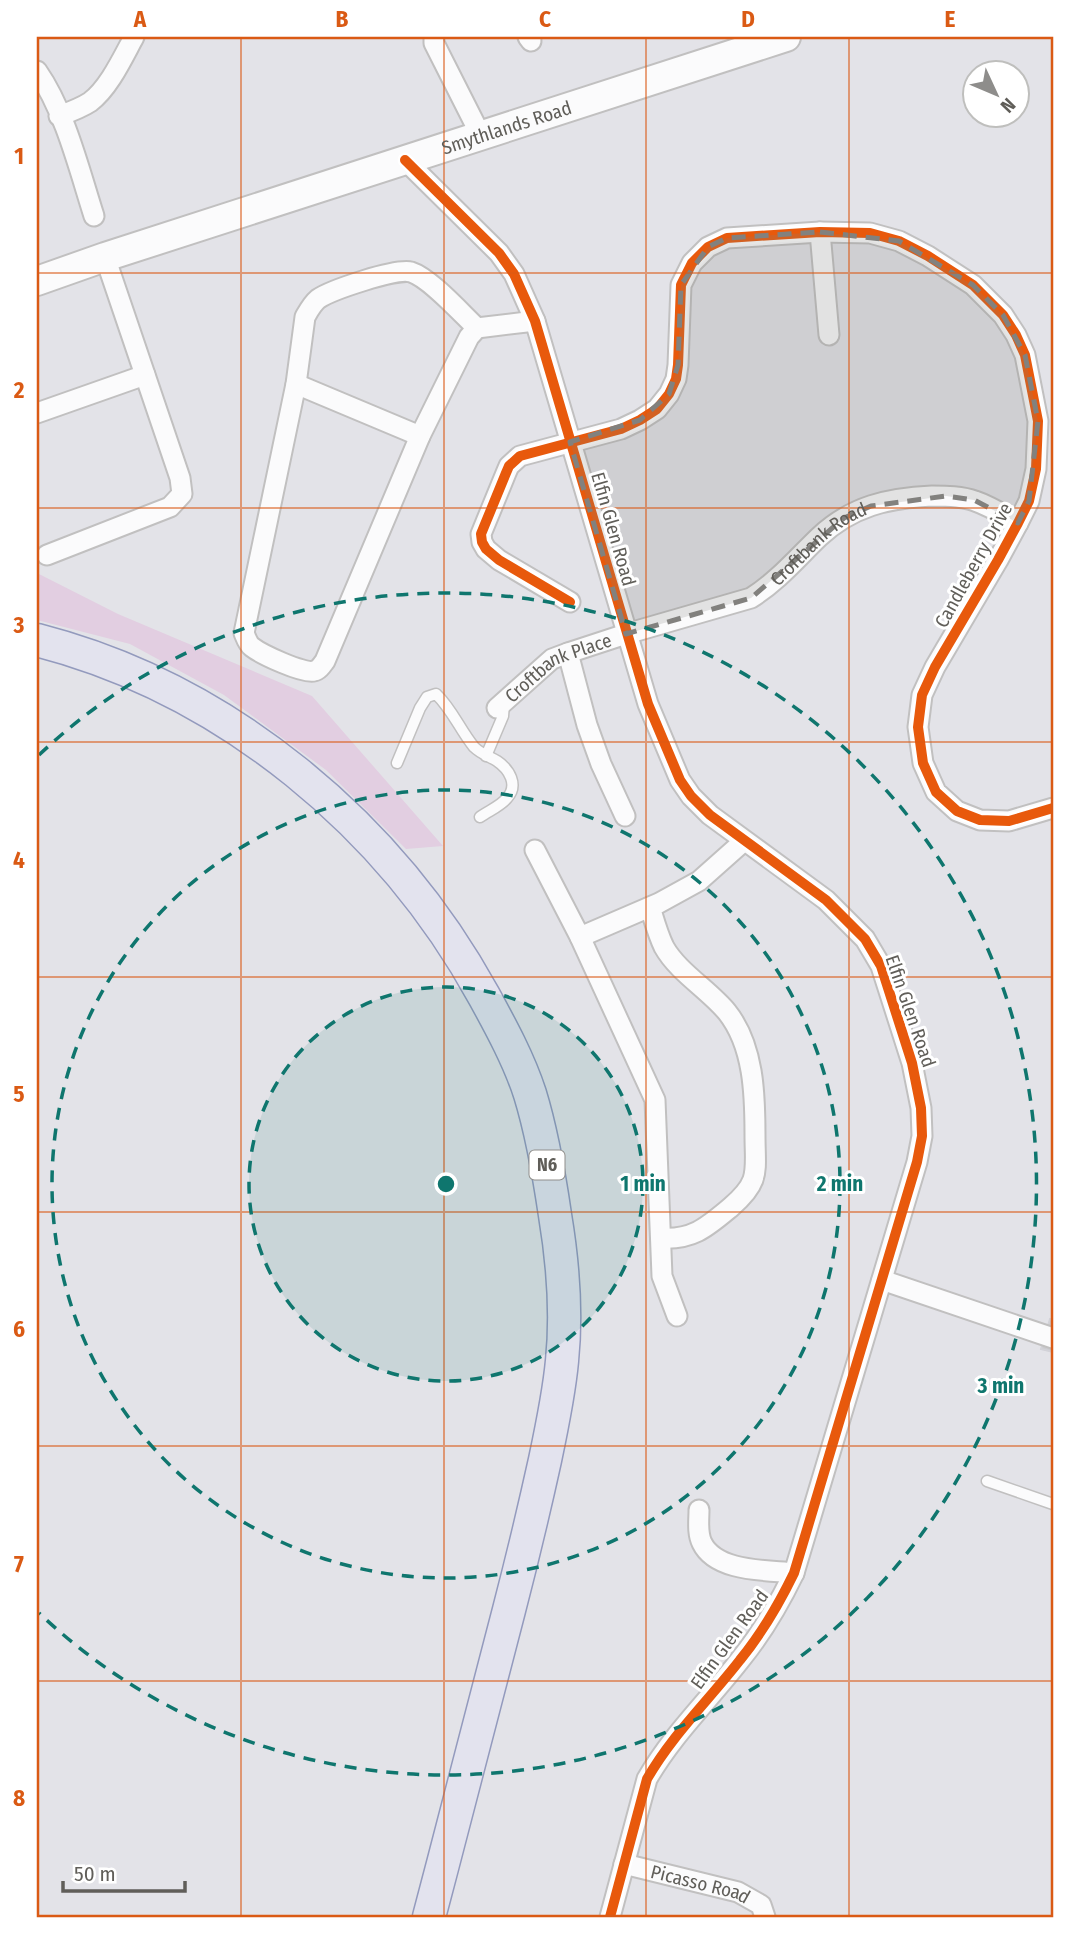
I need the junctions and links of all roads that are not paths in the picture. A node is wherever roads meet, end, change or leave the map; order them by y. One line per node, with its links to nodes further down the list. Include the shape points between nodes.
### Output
1 (134, 37): 5 (street, via 93,100)
2 (434, 37): 6 (street)
3 (786, 37): 6 (main road, Smythlands Road)
4 (37, 71): 5 (street)
5 (59, 116): 8 (street)
6 (481, 136): 7 (main road, Smythlands Road)
7 (405, 160): 10 (main road, Smythlands Road); 12 (street, Elfin Glen Road, via 499,253)
8 (94, 216)
9 (820, 232): 14 (street); 19 (street, Candleberry Drive, via 727,239 708,247 692,263 681,285 678,365 669,394 640,420); 20 (street, Candleberry Drive, via 870,233 899,241 973,285 1003,315 1026,355 1038,421 1036,469)
10 (105, 257): 11 (main road, Smythlands Road); 15 (street)
11 (37, 281)
12 (535, 321): 13 (street); 19 (street, Elfin Glen Road)
13 (477, 328): 16 (street, via 423,279 411,272 388,274 315,301 305,317); 18 (street, via 460,350)
14 (830, 335)
15 (145, 375): 17 (street); 21 (street, via 182,494 170,507)
16 (296, 384): 18 (street); 18 (street, via 244,633 252,647 293,667 316,671 325,660)
17 (37, 413)
18 (419, 436)
19 (570, 442): 22 (street, Candleberry Drive, via 514,461 481,534 486,549); 23 (street, Elfin Glen Road)
20 (1018, 523): 23 (street, Croftbank Road, via 974,500 946,496 893,499 844,517 751,598); 29 (street, Candleberry Drive, via 934,667 922,695 918,727 923,763 936,792 957,811 980,820 1009,821)
21 (47, 555)
22 (570, 603)
23 (626, 634): 25 (street, Croftbank Place); 32 (street, Elfin Glen Road, via 648,704 680,780 710,815)
24 (37, 639): 45 (highway, N6, via 107,662 212,712 315,787 363,832 436,919 503,1031 530,1092 560,1246 563,1359 529,1531)
25 (568, 653): 26 (street, Croftbank Place, via 552,659); 30 (street, via 587,725)
26 (500, 705): 27 (lane, via 503,716)
27 (486, 756): 28 (lane, via 436,694 426,697); 31 (lane, via 509,772 513,782 508,798)
28 (397, 763)
29 (1053, 808)
30 (625, 816)
31 (480, 817)
32 (744, 841): 34 (street, via 699,881); 37 (street, Elfin Glen Road, via 826,900 865,939 881,966 912,1063 922,1136)
33 (535, 850): 35 (street)
34 (650, 907): 35 (street); 36 (street, via 664,947 728,1013 740,1034 754,1086 755,1114 755,1175 750,1189 694,1233)
35 (580, 937): 36 (street, via 655,1100)
36 (661, 1238): 38 (street, via 662,1276)
37 (883, 1280): 39 (street); 43 (street, Elfin Glen Road)
38 (677, 1316)
39 (1053, 1338)
40 (987, 1481): 41 (lane)
41 (1053, 1504)
42 (699, 1510): 43 (street, via 699,1534 709,1553 735,1567)
43 (794, 1573): 44 (street, Elfin Glen Road, via 779,1605 741,1659 658,1759 647,1779)
44 (624, 1864): 46 (street, Elfin Glen Road); 47 (street, Picasso Road, via 738,1892 761,1905)
45 (429, 1917)
46 (610, 1917)
47 (765, 1917)

